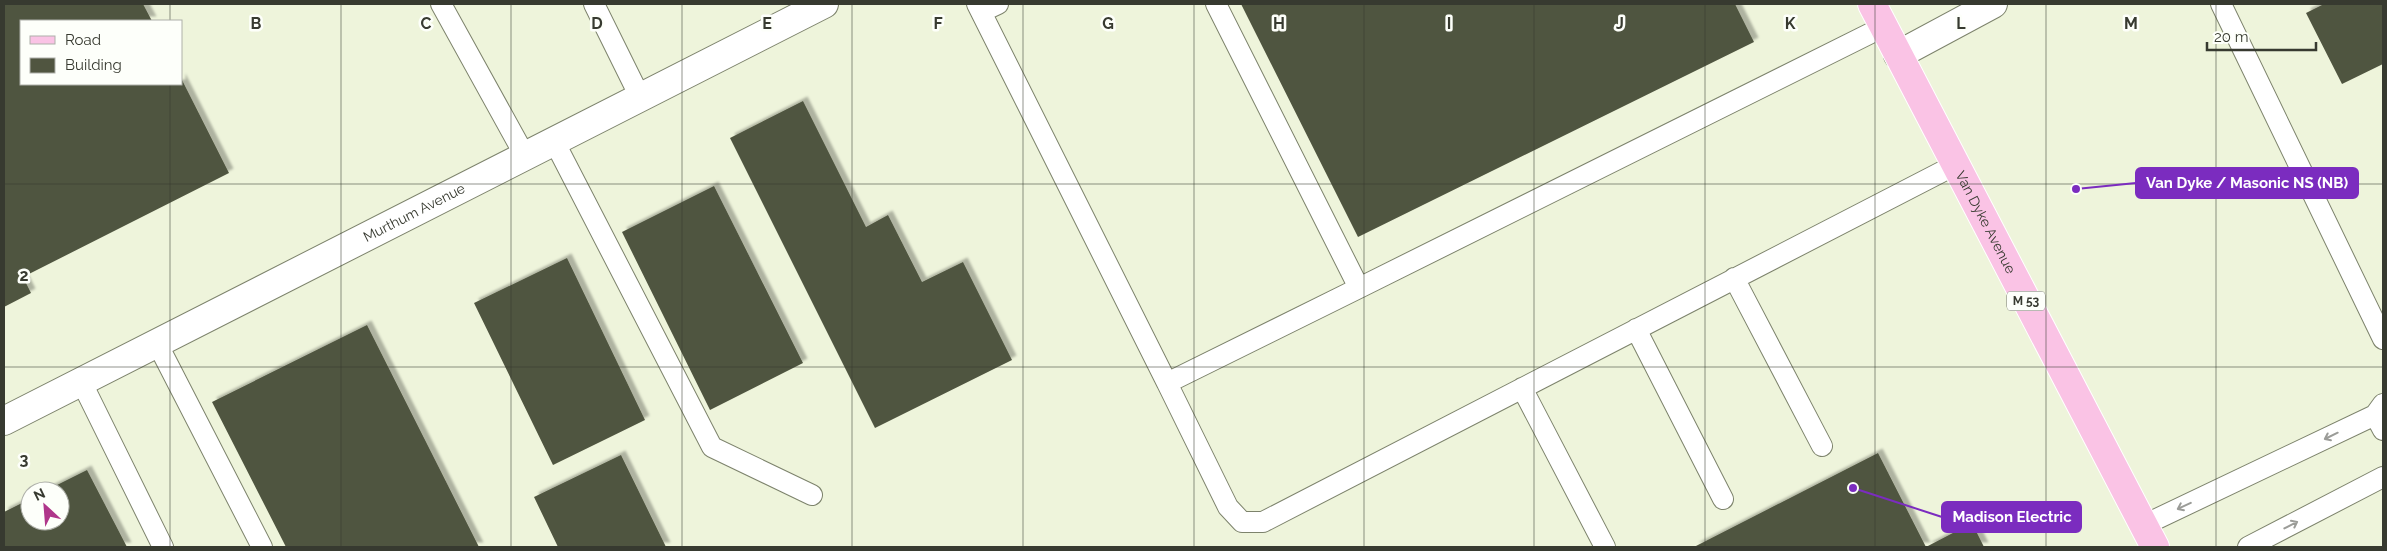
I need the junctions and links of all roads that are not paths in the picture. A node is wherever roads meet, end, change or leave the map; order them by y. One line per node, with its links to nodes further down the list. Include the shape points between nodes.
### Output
1 (441, 4): 12 (lane)
2 (594, 4): 10 (lane)
3 (824, 4): 10 (street, Murthum Avenue)
4 (1216, 4): 15 (lane)
5 (1993, 4): 9 (street)
6 (2221, 4): 17 (lane)
7 (985, 7): 20 (lane)
8 (1878, 15): 9 (main road, Van Dyke Avenue / M 53); 15 (lane)
9 (1898, 55): 13 (main road, Van Dyke Avenue / M 53)
10 (640, 97): 11 (street, Murthum Avenue)
11 (554, 141): 12 (street, Murthum Avenue); 26 (lane, via 712,447)
12 (525, 156): 18 (street, Murthum Avenue)
13 (1955, 165): 14 (lane); 28 (main road, Van Dyke Avenue / M 53)
14 (1734, 278): 16 (lane); 24 (lane)
15 (1359, 288): 20 (lane)
16 (1636, 329): 21 (lane); 27 (lane)
17 (2383, 340)
18 (157, 343): 19 (street, Murthum Avenue); 30 (lane)
19 (81, 381): 23 (street, Murthum Avenue); 29 (lane)
20 (1167, 383): 21 (lane, via 1228,507 1242,522 1263,522)
21 (1522, 388): 31 (lane)
22 (2380, 416): 28 (lane, one-way to 28)
23 (4, 421)
24 (1822, 446)
25 (2383, 477): 32 (lane, one-way to 25)
26 (812, 495)
27 (1723, 499)
28 (2150, 536)
29 (163, 547)
30 (262, 547)
31 (1605, 547)
32 (2248, 547)

